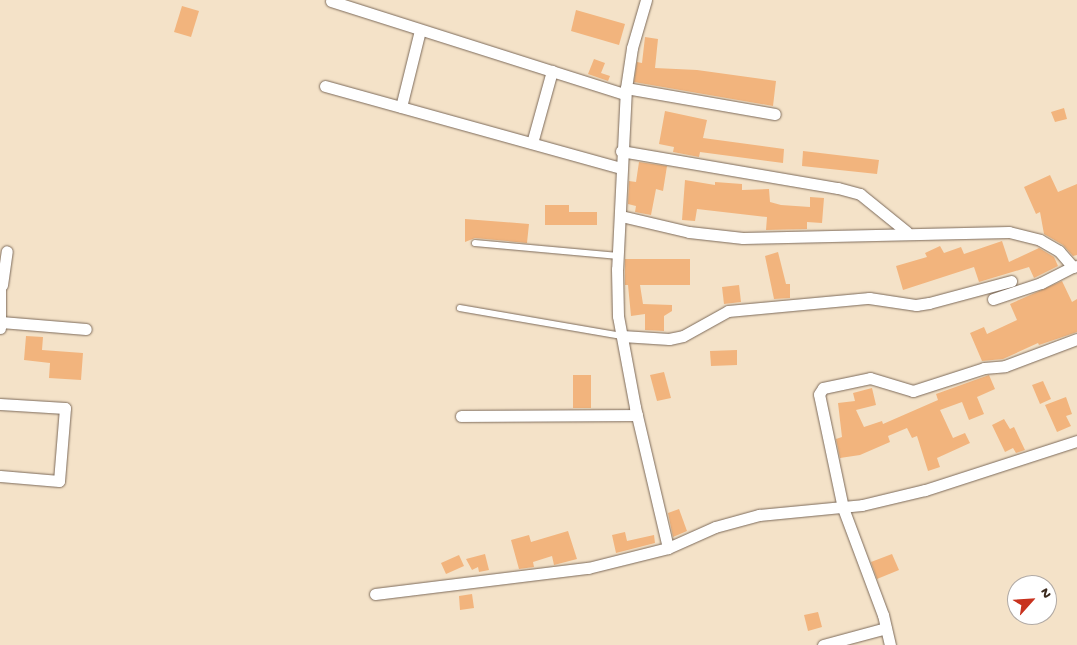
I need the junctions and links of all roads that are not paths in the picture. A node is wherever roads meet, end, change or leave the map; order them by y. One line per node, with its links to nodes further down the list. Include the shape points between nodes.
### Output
1 (646, 0): 6 (street, via 632,48)
2 (330, 1): 3 (street)
3 (420, 30): 4 (street); 7 (street)
4 (552, 71): 6 (street); 9 (street)
5 (325, 86): 7 (street)
6 (626, 91): 8 (street); 10 (street)
7 (400, 107): 9 (street)
8 (775, 114)
9 (532, 143): 11 (street)
10 (621, 151): 11 (street); 13 (street, via 860,194)
11 (620, 168): 12 (street)
12 (621, 216): 13 (street, via 690,232 743,238 853,237); 16 (street)
13 (907, 232): 17 (street, via 1025,234 1059,252)
14 (475, 243): 16 (lane)
15 (6, 251): 19 (street)
16 (618, 256): 24 (street)
17 (1075, 266): 20 (street, via 1042,283)
18 (1011, 281): 24 (street, via 916,305 869,298 728,311 683,336 669,339)
19 (1, 284): 22 (street)
20 (993, 299)
21 (460, 308): 24 (lane)
22 (0, 325): 23 (street)
23 (86, 329)
24 (622, 336): 27 (street)
25 (1077, 339): 31 (street, via 1005,366 984,368 913,390 870,378 823,388 818,399)
26 (0, 404): 30 (street, via 65,408 59,481)
27 (637, 415): 28 (street); 32 (street)
28 (461, 416)
29 (1077, 441): 31 (street, via 925,490)
30 (0, 476)
31 (843, 508): 32 (street, via 759,515 715,527); 34 (street)
32 (668, 548): 33 (street, via 588,568)
33 (375, 594)
34 (886, 628): 35 (street); 36 (street)
35 (823, 645)
36 (890, 645)

